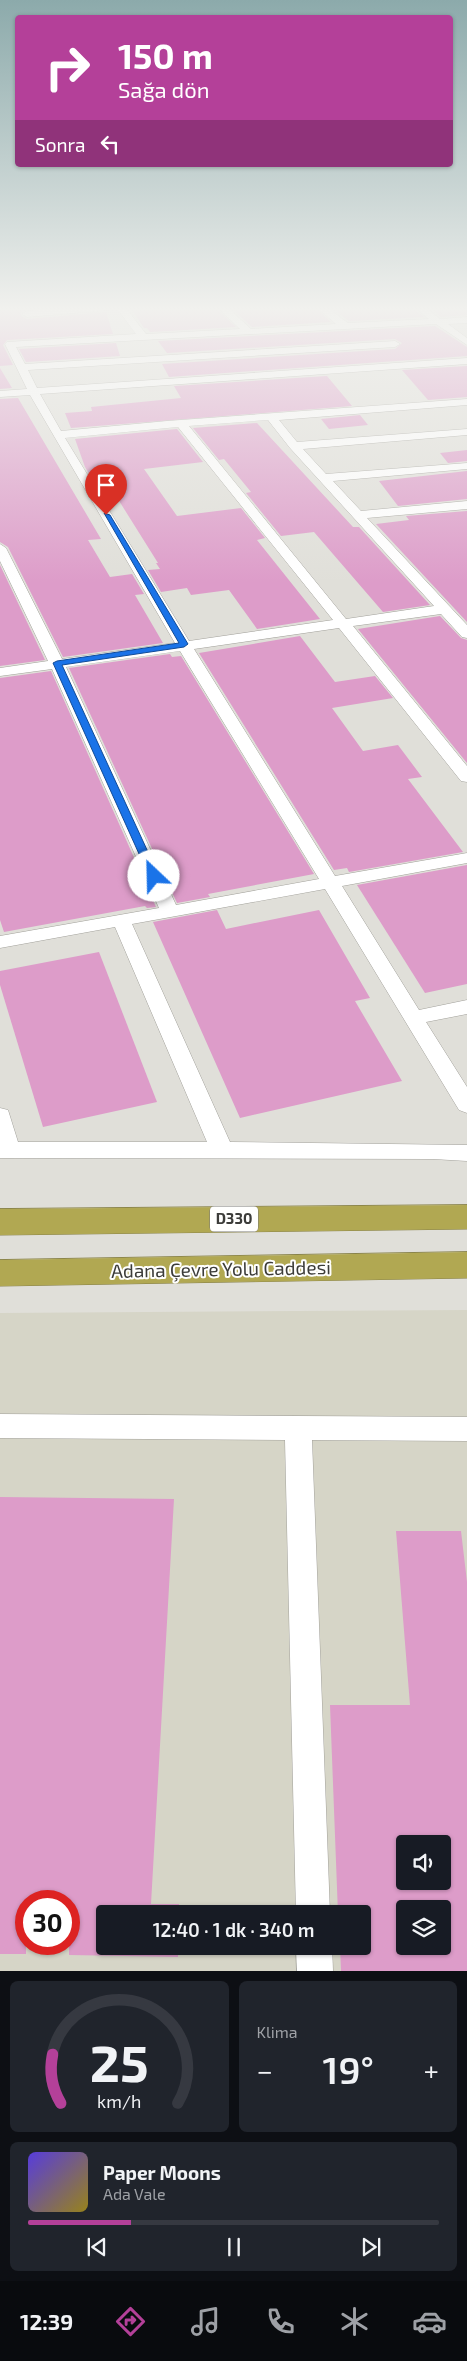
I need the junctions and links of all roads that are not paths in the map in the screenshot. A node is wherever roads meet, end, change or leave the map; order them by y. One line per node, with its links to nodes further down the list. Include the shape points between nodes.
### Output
1 (37, 399): 6 (street)
2 (467, 402): 3 (street)
3 (271, 417): 4 (street); 7 (street)
4 (181, 423): 6 (street); 14 (street)
5 (467, 432): 7 (street)
6 (58, 435): 16 (street)
7 (294, 446): 9 (street)
8 (467, 466): 9 (street)
9 (324, 478): 11 (street)
10 (467, 505): 11 (street)
11 (358, 515): 13 (street)
12 (0, 548): 17 (street)
13 (444, 609): 14 (street); 15 (street)
14 (341, 622): 16 (street); 19 (street)
15 (467, 634)
16 (184, 644): 17 (street); 21 (street)
17 (57, 663): 18 (street); 22 (street)
18 (0, 672)
19 (467, 777)
20 (467, 858): 21 (street)
21 (330, 882): 22 (street); 26 (street)
22 (170, 911): 23 (street)
23 (121, 920): 24 (street); 30 (street)
24 (0, 942)
25 (467, 1007): 26 (street)
26 (414, 1018): 27 (street)
27 (467, 1105)
28 (0, 1116): 29 (street)
29 (5, 1150): 30 (street)
30 (222, 1150): 31 (street, via 433,1150)
31 (467, 1153)
32 (467, 1217): 33 (highway, D330)
33 (0, 1222)
34 (459, 1266): 35 (highway, Adana Çevre Yolu Caddesi)
35 (0, 1272)
36 (0, 1426): 37 (street)
37 (298, 1428): 38 (street); 39 (street)
38 (467, 1429)
39 (313, 1905)
40 (314, 1955): 41 (street)
41 (315, 1971)

